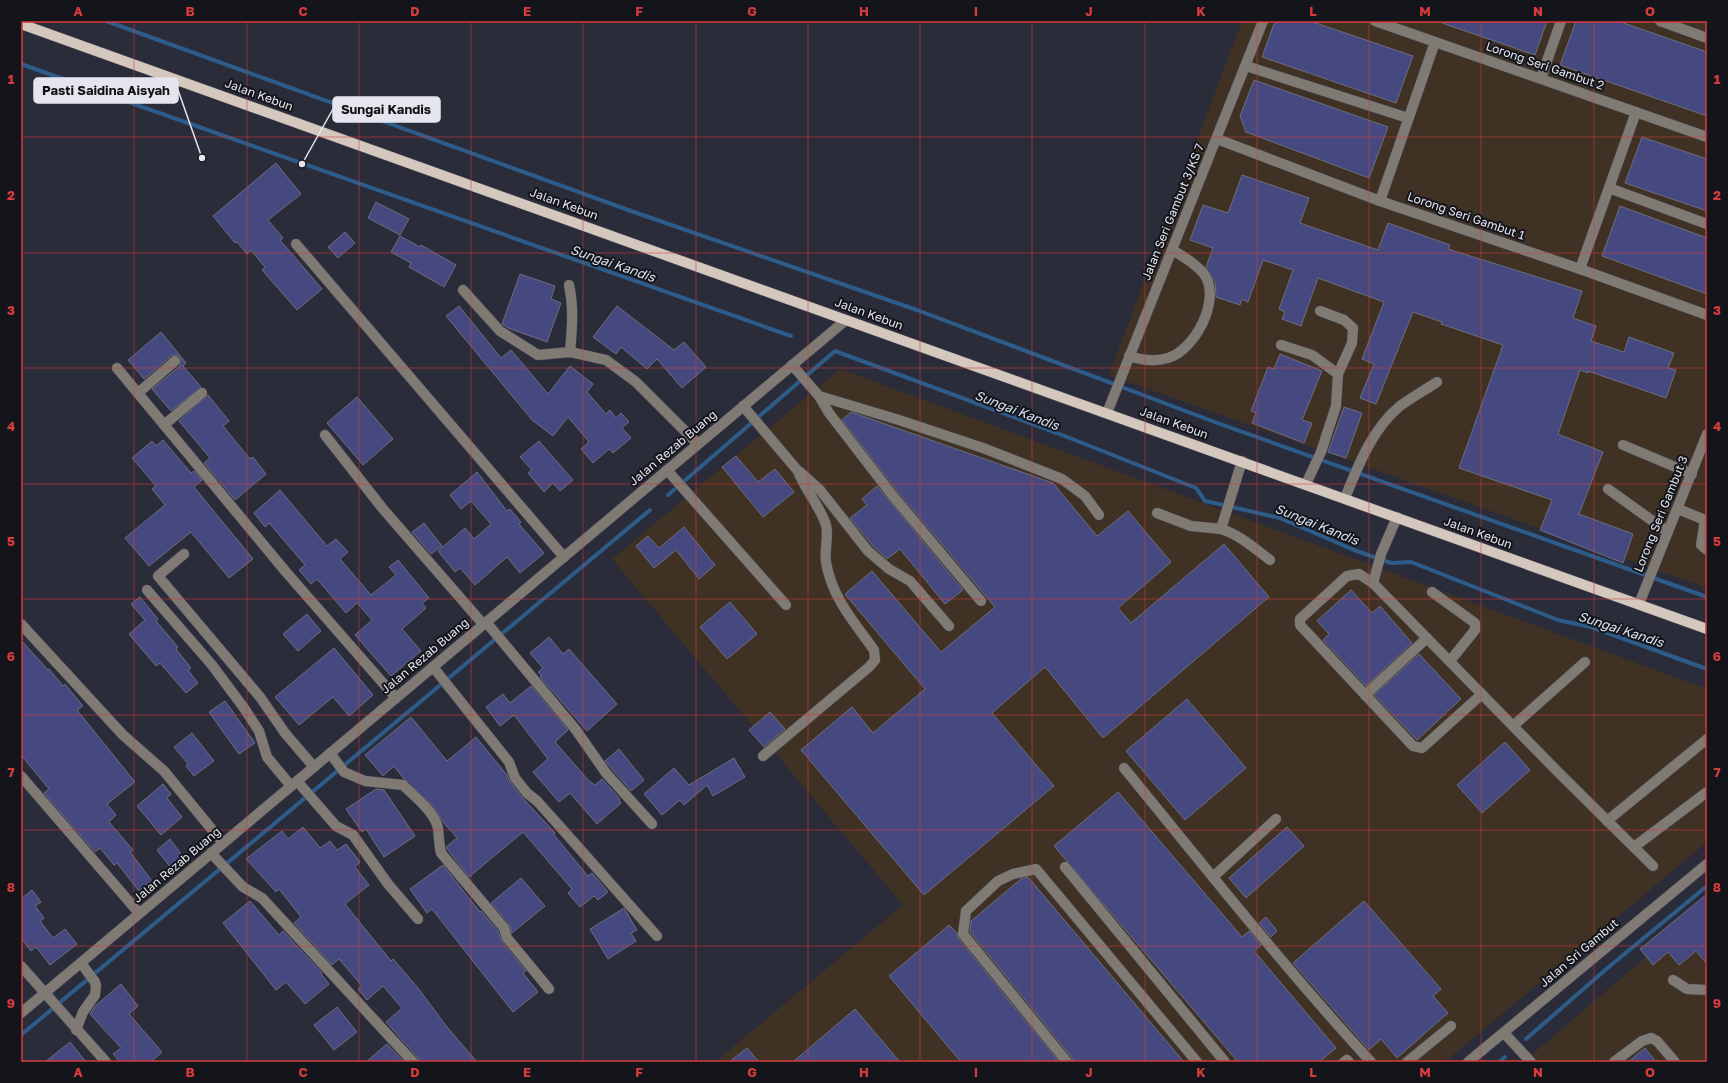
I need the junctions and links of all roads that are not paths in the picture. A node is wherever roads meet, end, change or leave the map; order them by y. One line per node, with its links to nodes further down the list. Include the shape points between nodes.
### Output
1 (1263, 21): 8 (street, Jalan Seri Gambut 3/KS 7)
2 (1375, 21): 7 (street, Lorong Seri Gambut 2)
3 (1561, 21): 9 (street)
4 (1660, 21): 6 (street)
5 (21, 24): 24 (main road, Jalan Kebun)
6 (1707, 38)
7 (1435, 42): 9 (street, Lorong Seri Gambut 2); 11 (street)
8 (1246, 66): 11 (street); 13 (street, Jalan Seri Gambut 3/KS 7)
9 (1540, 78): 10 (street, Lorong Seri Gambut 2)
10 (1636, 112): 12 (street, Lorong Seri Gambut 2); 14 (street)
11 (1408, 118): 15 (street)
12 (1707, 137)
13 (1217, 139): 15 (street, Lorong Seri Gambut 1); 18 (street, Jalan Seri Gambut 3/KS 7)
14 (1609, 188): 16 (street); 19 (street)
15 (1380, 201): 19 (street, Lorong Seri Gambut 1)
16 (1707, 224)
17 (296, 244): 59 (street)
18 (1172, 250): 27 (street, Jalan Seri Gambut 3/KS 7); 27 (street, via 1186,258 1204,275 1210,292 1205,320 1190,343 1169,358 1144,360)
19 (1580, 269): 23 (street, Lorong Seri Gambut 1)
20 (569, 285): 26 (street, via 573,321)
21 (463, 290): 26 (street, via 500,331 538,355)
22 (1320, 310): 31 (street, via 1344,320 1352,328 1352,343)
23 (1707, 315)
24 (846, 320): 29 (street, Jalan Rezab Buang); 37 (main road, Jalan Kebun)
25 (1281, 345): 31 (street, via 1312,355)
26 (570, 352): 41 (street, via 606,360 636,382)
27 (1129, 356): 37 (street, Jalan Seri Gambut 3/KS 7)
28 (175, 361): 33 (street)
29 (792, 365): 35 (street); 36 (street, Jalan Rezab Buang)
30 (117, 368): 33 (street)
31 (1338, 374): 47 (street, via 1336,406 1319,456)
32 (1436, 382): 49 (street, via 1400,407 1376,432)
33 (138, 393): 38 (street)
34 (202, 393): 38 (street)
35 (818, 396): 52 (street, via 983,448 1062,479 1085,496); 64 (street, via 893,496)
36 (743, 406): 41 (street, Jalan Rezab Buang); 45 (street)
37 (1107, 412): 43 (main road, Jalan Kebun)
38 (164, 425): 77 (street, via 286,572)
39 (1707, 434): 46 (street, Lorong Seri Gambut 3)
40 (325, 435): 68 (street, via 383,509)
41 (698, 444): 44 (street, Jalan Rezab Buang)
42 (1623, 446): 46 (street)
43 (1242, 461): 47 (main road, Jalan Kebun); 55 (street)
44 (667, 470): 59 (street, Jalan Rezab Buang); 65 (street)
45 (798, 471): 69 (street, via 820,490 868,551 889,569 910,581); 80 (street, via 826,524 827,564 836,596 874,650 875,660)
46 (1692, 474): 50 (street, Lorong Seri Gambut 3)
47 (1306, 484): 49 (main road, Jalan Kebun)
48 (1608, 489): 56 (street)
49 (1345, 498): 53 (main road, Jalan Kebun)
50 (1678, 509): 54 (street); 56 (street, Lorong Seri Gambut 3)
51 (1157, 513): 55 (street, via 1191,526)
52 (1098, 515)
53 (1397, 517): 61 (street, via 1380,554); 66 (main road, Jalan Kebun)
54 (1706, 518): 57 (street, via 1701,545)
55 (1221, 529): 60 (street, via 1232,532)
56 (1668, 532): 66 (street, Lorong Seri Gambut 3)
57 (1707, 550)
58 (184, 554): 82 (street, via 158,576 260,697 285,733)
59 (564, 557): 68 (street, Jalan Rezab Buang)
60 (1270, 560)
61 (1373, 583): 71 (street); 76 (street, via 1359,574 1347,576 1300,619 1300,625)
62 (147, 590): 85 (street, via 212,665 244,708 259,731 268,757)
63 (1432, 592): 72 (street, via 1475,623 1475,630)
64 (981, 601)
65 (786, 604)
66 (1639, 604): 70 (main road, Jalan Kebun)
67 (21, 624): 90 (street, via 123,735 164,771)
68 (487, 625): 74 (street, Jalan Rezab Buang); 89 (street, via 576,730 606,773)
69 (949, 626)
70 (1707, 629)
71 (1427, 638): 72 (street); 76 (street)
72 (1450, 661): 75 (street)
73 (1585, 662): 78 (street)
74 (436, 670): 77 (street, Jalan Rezab Buang); 99 (street, via 509,762 515,778 527,793 551,816)
75 (1482, 694): 76 (street, via 1422,748 1412,746); 78 (street)
76 (1365, 695)
77 (396, 698): 81 (street, Jalan Rezab Buang)
78 (1513, 726): 88 (street)
79 (1707, 739): 88 (street)
80 (763, 756)
81 (332, 757): 82 (street, Jalan Rezab Buang); 103 (street, via 344,772 365,781 403,785 430,812 438,828 441,853 504,928 507,938)
82 (314, 767): 85 (street, Jalan Rezab Buang)
83 (1124, 768): 96 (street)
84 (21, 776): 97 (street)
85 (297, 785): 90 (street, Jalan Rezab Buang); 98 (street, via 336,826 353,836 388,884)
86 (1707, 792): 91 (street)
87 (1276, 819): 96 (street)
88 (1607, 821): 91 (street)
89 (652, 824)
90 (223, 843): 92 (street, Jalan Rezab Buang)
91 (1634, 847): 94 (street)
92 (214, 856): 97 (street, Jalan Rezab Buang); 111 (street, via 242,887 262,898)
93 (1707, 864): 109 (street, Jalan Sri Gambut)
94 (1653, 866)
95 (1065, 867): 114 (street)
96 (1213, 877): 117 (street, via 1319,1005)
97 (139, 914): 101 (street, Jalan Rezab Buang)
98 (418, 919)
99 (657, 936)
100 (21, 966): 105 (street)
101 (84, 967): 105 (street, Jalan Rezab Buang); 108 (street, via 95,982 95,996 82,1012)
102 (1673, 980): 104 (street, via 1687,989)
103 (550, 989)
104 (1707, 990)
105 (47, 996): 106 (street, Jalan Rezab Buang); 108 (street)
106 (21, 1013)
107 (1451, 1026): 118 (street)
108 (76, 1030): 110 (street)
109 (1504, 1033): 119 (street, Jalan Sri Gambut); 120 (street)
110 (106, 1062)
111 (413, 1062)
112 (1067, 1062): 113 (street, via 963,934 966,911 998,881 1013,874 1036,869)
113 (1197, 1062)
114 (1225, 1062)
115 (1344, 1062): 116 (street)
116 (1349, 1062)
117 (1371, 1062)
118 (1407, 1062)
119 (1468, 1062)
120 (1531, 1062)
121 (1614, 1062): 122 (street, via 1642,1041 1651,1038 1657,1041)
122 (1675, 1062)

